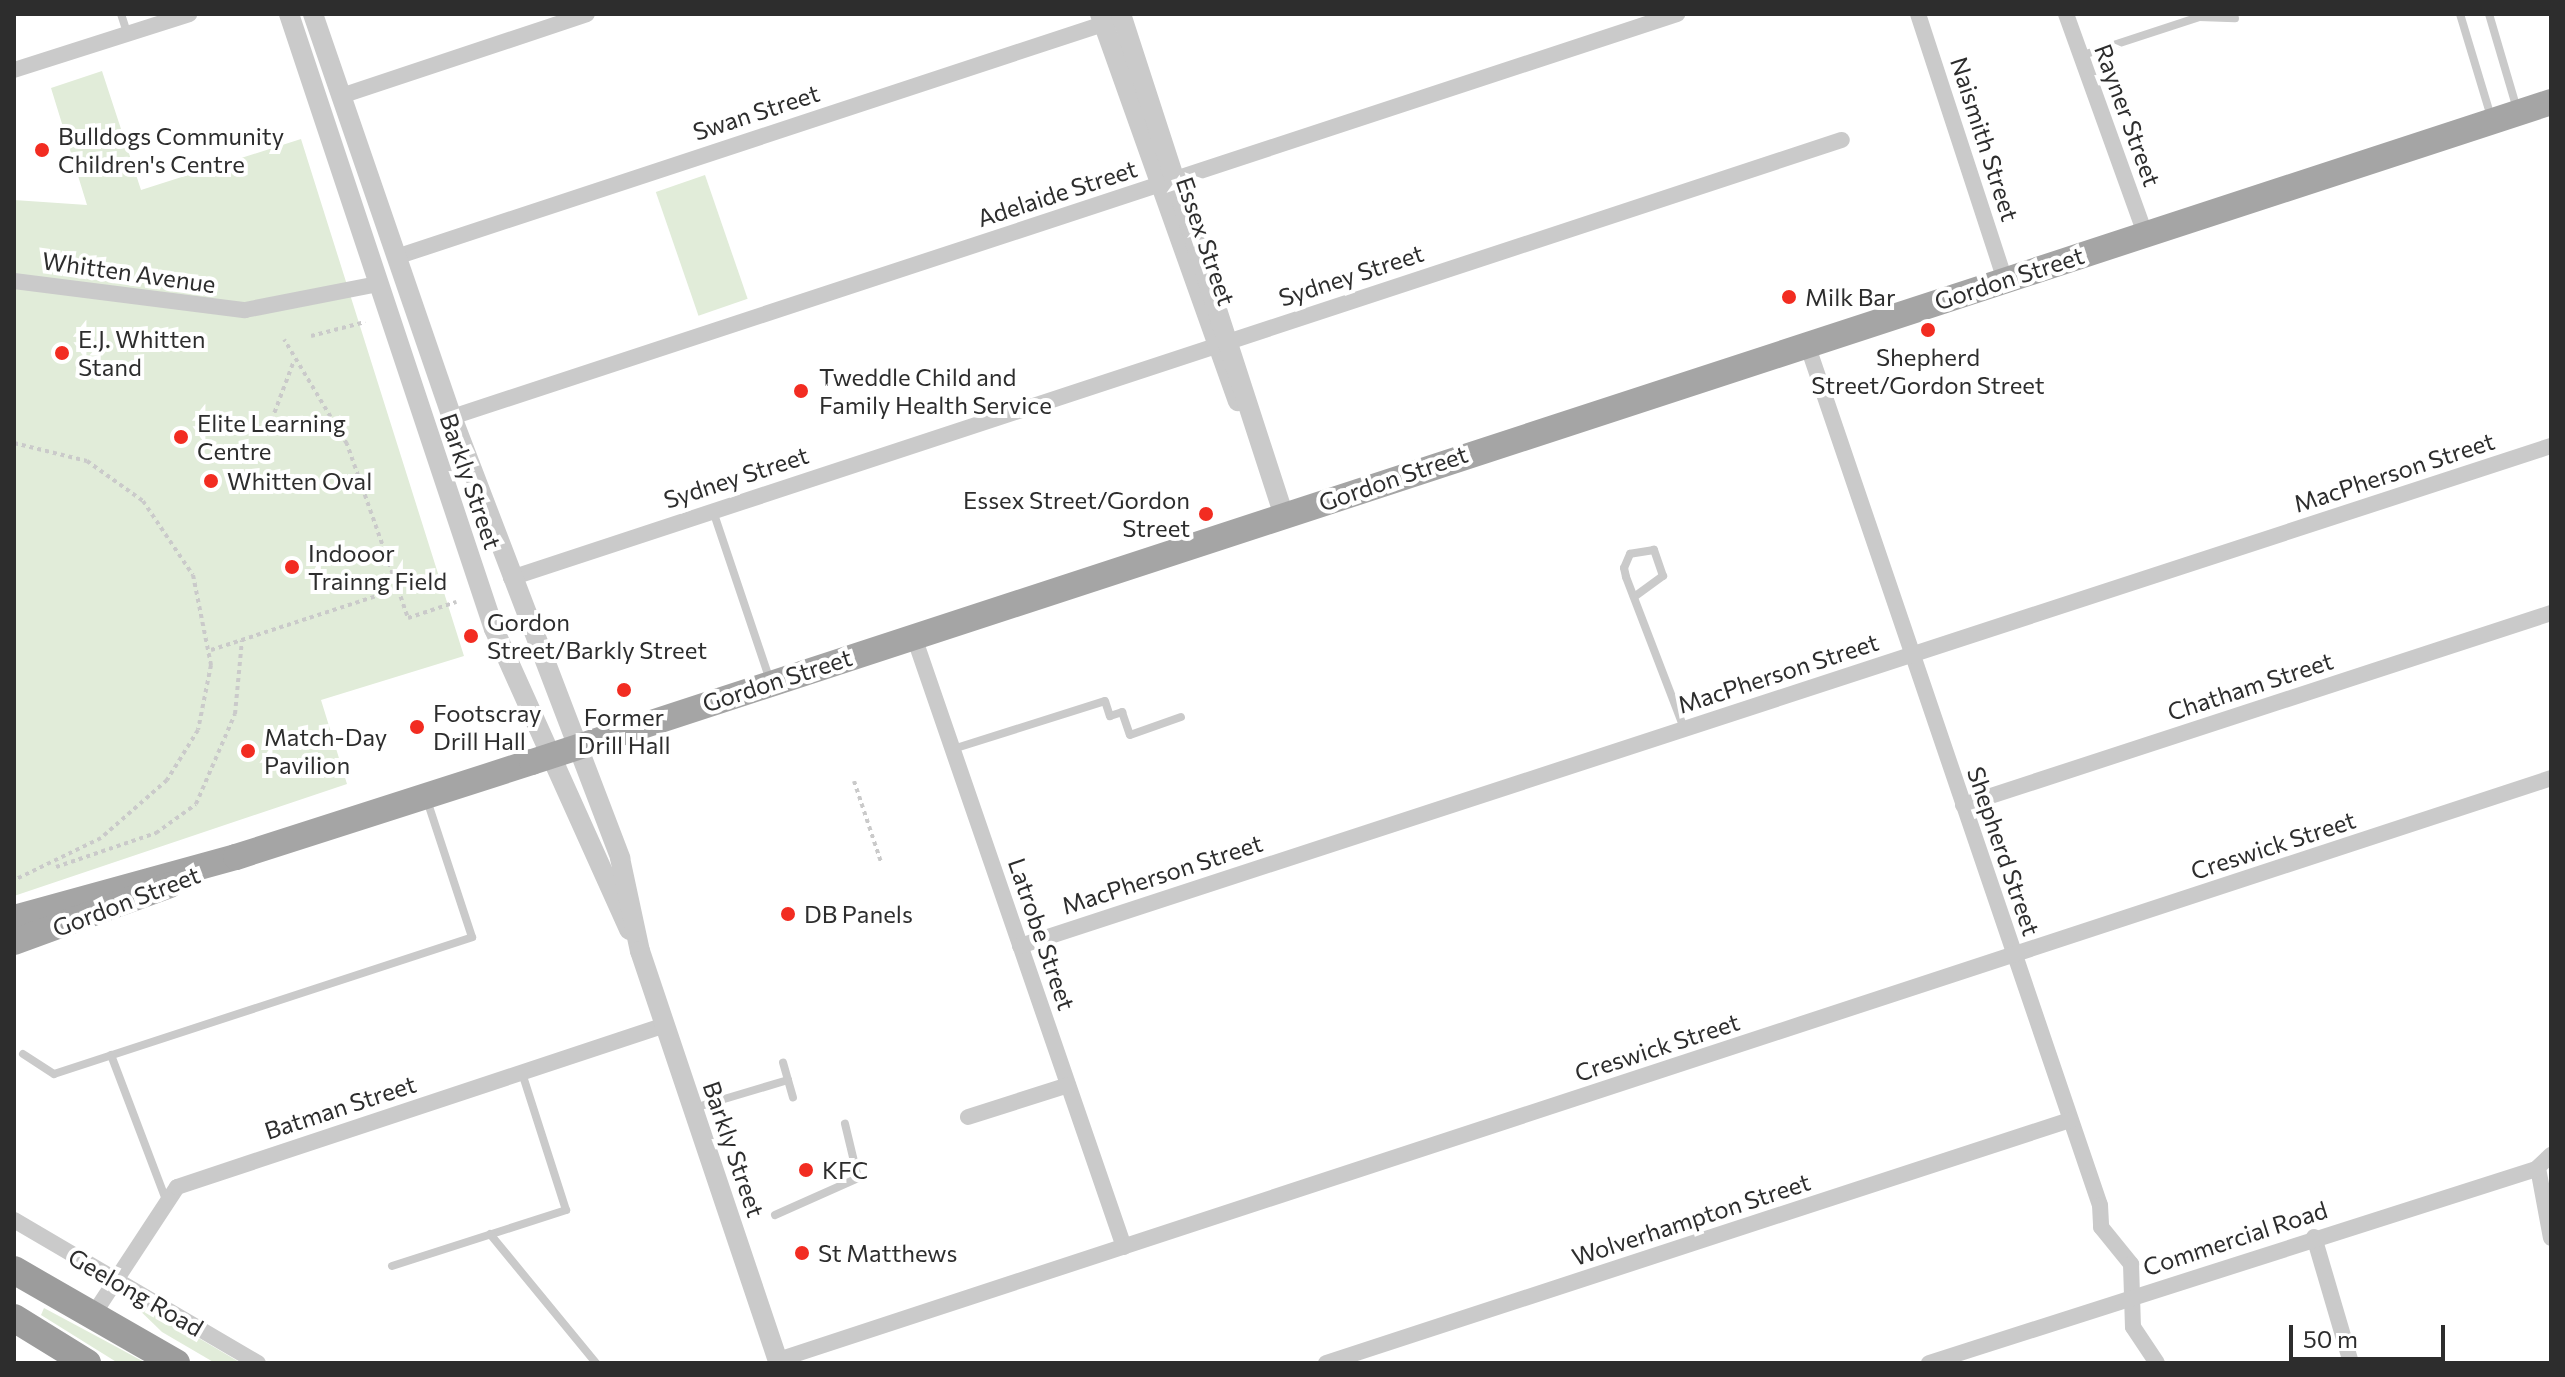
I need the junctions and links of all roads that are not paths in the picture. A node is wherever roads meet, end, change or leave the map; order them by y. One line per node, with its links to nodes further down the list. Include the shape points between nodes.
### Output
1 (121, 14): 13 (lane)
2 (189, 14): 13 (street)
3 (289, 14): 18 (street, Barkly Street)
4 (313, 14): 16 (street, Barkly Street)
5 (587, 14): 16 (street)
6 (1677, 14): 22 (street, Adelaide Street)
7 (1918, 14): 26 (street, Naismith Street)
8 (2066, 14): 14 (street, Rayner Street)
9 (2460, 14): 20 (lane)
10 (2489, 14): 19 (lane)
11 (1115, 16): 22 (street, Essex Street); 24 (street, Swan Street)
12 (2235, 18): 14 (lane, via 2199,17)
13 (127, 33): 15 (street)
14 (2080, 57): 23 (street, Rayner Street, via 2092,74)
15 (14, 70)
16 (341, 96): 18 (street); 24 (street, Barkly Street)
17 (2551, 102): 19 (main road, Gordon Street)
18 (319, 103): 25 (street, Barkly Street)
19 (2518, 113): 20 (main road, Gordon Street)
20 (2492, 122): 23 (main road, Gordon Street)
21 (1842, 140): 28 (street, Sydney Street)
22 (1168, 181): 28 (street, Essex Street); 30 (street, Adelaide Street)
23 (2145, 233): 26 (main road, Gordon Street)
24 (399, 266): 25 (street); 30 (street, Barkly Street)
25 (375, 275): 27 (street, Whitten Avenue, via 245,310); 31 (street, Barkly Street)
26 (2005, 280): 29 (main road, Gordon Street)
27 (14, 281)
28 (1223, 342): 33 (street, Sydney Street); 34 (street, Essex Street)
29 (1807, 344): 34 (main road, Gordon Street); 39 (street, Shepherd Street)
30 (452, 417): 31 (street); 35 (street, Barkly Street)
31 (424, 426): 45 (street, Barkly Street, via 517,688)
32 (2551, 446): 39 (street, MacPherson Street)
33 (712, 510): 35 (street, Sydney Street); 40 (lane)
34 (1284, 516): 38 (main road, Gordon Street)
35 (511, 578): 43 (street, Barkly Street)
36 (1634, 597): 36 (lane, via 1626,560 1654,550 1663,576); 42 (lane)
37 (2551, 613): 48 (street, Chatham Street)
38 (914, 637): 40 (main road, Gordon Street); 44 (street, Latrobe Street)
39 (1912, 654): 42 (street, MacPherson Street); 48 (street, Shepherd Street)
40 (770, 682): 43 (main road, Gordon Street)
41 (1181, 717): 44 (lane, via 1130,735 1122,712 1110,716 1105,701)
42 (1684, 729): 52 (street, MacPherson Street)
43 (578, 745): 45 (main road, Gordon Street); 53 (street, Barkly Street, via 620,858)
44 (953, 749): 52 (street, Latrobe Street)
45 (550, 755): 47 (main road, Gordon Street); 53 (street, Barkly Street)
46 (2551, 778): 54 (street, Creswick Street)
47 (426, 795): 49 (main road, Gordon Street); 57 (lane, via 472,937)
48 (1963, 805): 54 (street, Shepherd Street)
49 (236, 857): 50 (main road, Gordon Street); 51 (main road, Gordon Street)
50 (14, 918)
51 (14, 942)
52 (1020, 946): 61 (street, Latrobe Street)
53 (640, 951): 55 (street, Barkly Street)
54 (2014, 956): 65 (street, Shepherd Street); 75 (street, Creswick Street)
55 (665, 1025): 59 (street, Batman Street); 63 (street, Barkly Street)
56 (23, 1054): 57 (lane, via 54,1074)
57 (111, 1055): 69 (lane)
58 (783, 1063): 60 (lane)
59 (522, 1073): 69 (street, Batman Street, via 191,1180); 72 (lane, via 566,1210)
60 (788, 1080): 62 (lane); 63 (lane)
61 (1068, 1085): 64 (street); 75 (street, Latrobe Street)
62 (793, 1097)
63 (693, 1108): 82 (street, Barkly Street)
64 (968, 1117)
65 (2070, 1120): 79 (street, Shepherd Street, via 2102,1231 2131,1264); 87 (street, Wolverhampton Street)
66 (845, 1124): 70 (lane, via 858,1178)
67 (2551, 1155): 68 (street, Commercial Road)
68 (2538, 1168): 73 (street, Commercial Road); 74 (street)
69 (165, 1197): 78 (street, Batman Street)
70 (775, 1215)
71 (14, 1220): 78 (street, Geelong Road)
72 (490, 1234): 76 (lane); 86 (lane)
73 (2314, 1237): 79 (street, Commercial Road); 90 (street)
74 (2551, 1238)
75 (1124, 1247): 82 (street, Creswick Street)
76 (392, 1266)
77 (14, 1270): 80 (highway, Geelong Road)
78 (115, 1279): 80 (street, Batman Street); 85 (street, Geelong Road)
79 (2130, 1297): 88 (street, Commercial Road); 89 (street, Shepherd Street, via 2133,1327)
80 (93, 1315): 84 (highway, Geelong Road)
81 (14, 1318): 83 (highway)
82 (778, 1361)
83 (87, 1363)
84 (176, 1363)
85 (258, 1363)
86 (596, 1363)
87 (1326, 1363)
88 (1929, 1363)
89 (2157, 1363)
90 (2351, 1363)

